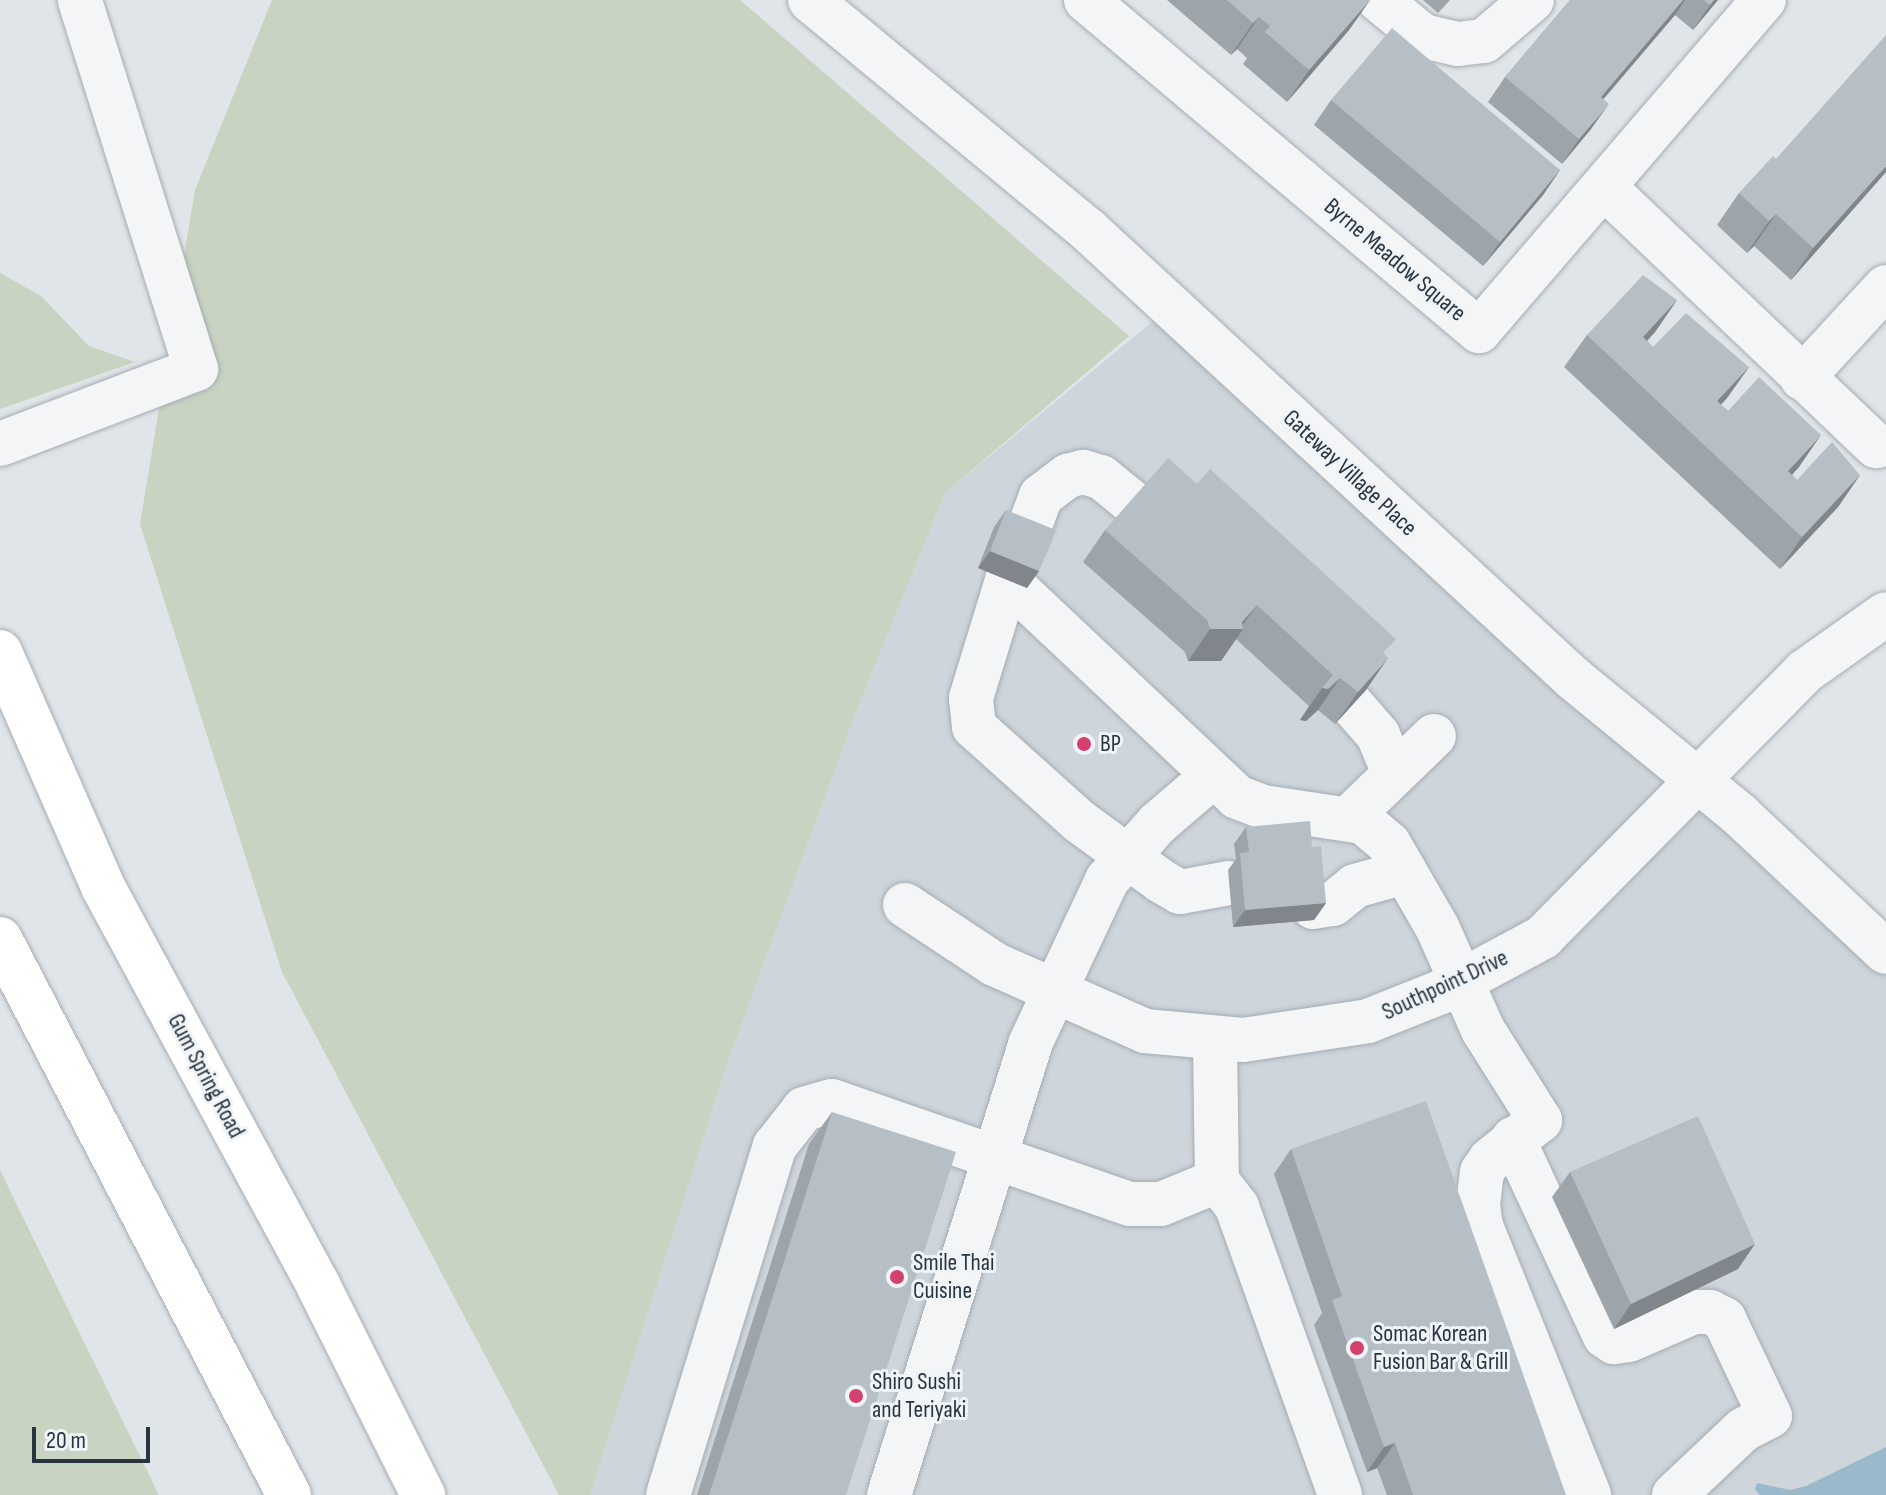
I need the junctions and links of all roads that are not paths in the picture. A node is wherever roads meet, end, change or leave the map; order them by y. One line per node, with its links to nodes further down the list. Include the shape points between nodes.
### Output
1 (80, 0): 10 (street, via 196,369)
2 (810, 0): 20 (street, Gateway Village Place, via 1087,229 1574,679)
3 (1086, 0): 7 (street, Byrne Meadow Square, via 1479,331)
4 (1379, 0): 5 (street, via 1423,36 1458,44 1484,41)
5 (1532, 0)
6 (1764, 0): 7 (street, Byrne Meadow Square)
7 (1604, 187): 9 (street)
8 (1886, 287): 9 (street)
9 (1802, 378): 11 (street)
10 (0, 444)
11 (1876, 446)
12 (1133, 503): 13 (street, via 1101,477 1083,472 1068,476 1041,496)
13 (1025, 539)
14 (1886, 614): 20 (street, Southpoint Drive, via 1804,672)
15 (0, 652): 36 (main road, Gum Spring Road, via 103,887 319,1287)
16 (1352, 705): 18 (street, via 1378,735)
17 (1434, 736): 18 (street)
18 (1394, 773): 21 (street)
19 (1213, 776): 21 (street, via 1237,797 1263,807); 22 (street); 22 (street, via 1007,580 971,698 974,727)
20 (1699, 781): 28 (street, Gateway Village Place); 29 (street, Southpoint Drive, via 1543,937)
21 (1349, 818): 23 (street, via 1382,836)
22 (1126, 858): 25 (street, via 1180,892); 30 (street, via 1096,900)
23 (1405, 872): 24 (street); 29 (street)
24 (1322, 895)
25 (1230, 896)
26 (905, 905): 30 (street, Southpoint Drive, via 994,964)
27 (0, 939): 35 (main road)
28 (1886, 952)
29 (1462, 981): 31 (street, Southpoint Drive, via 1368,1021 1280,1038); 32 (street, via 1483,1030 1540,1120)
30 (1054, 992): 31 (street, Southpoint Drive, via 1145,1031); 33 (street)
31 (1215, 1041): 34 (street)
32 (1513, 1139): 40 (street, via 1482,1172 1481,1226); 41 (street, via 1605,1336 1614,1342 1629,1340 1694,1312 1710,1312 1724,1319 1770,1416 1743,1430)
33 (991, 1156): 34 (street, via 1130,1204 1161,1204); 37 (street, via 832,1101 792,1119 775,1146); 38 (street)
34 (1217, 1181): 39 (street, via 1234,1199)
35 (289, 1495)
36 (423, 1495)
37 (668, 1495)
38 (889, 1495)
39 (1340, 1495)
40 (1589, 1495)
41 (1674, 1495)

